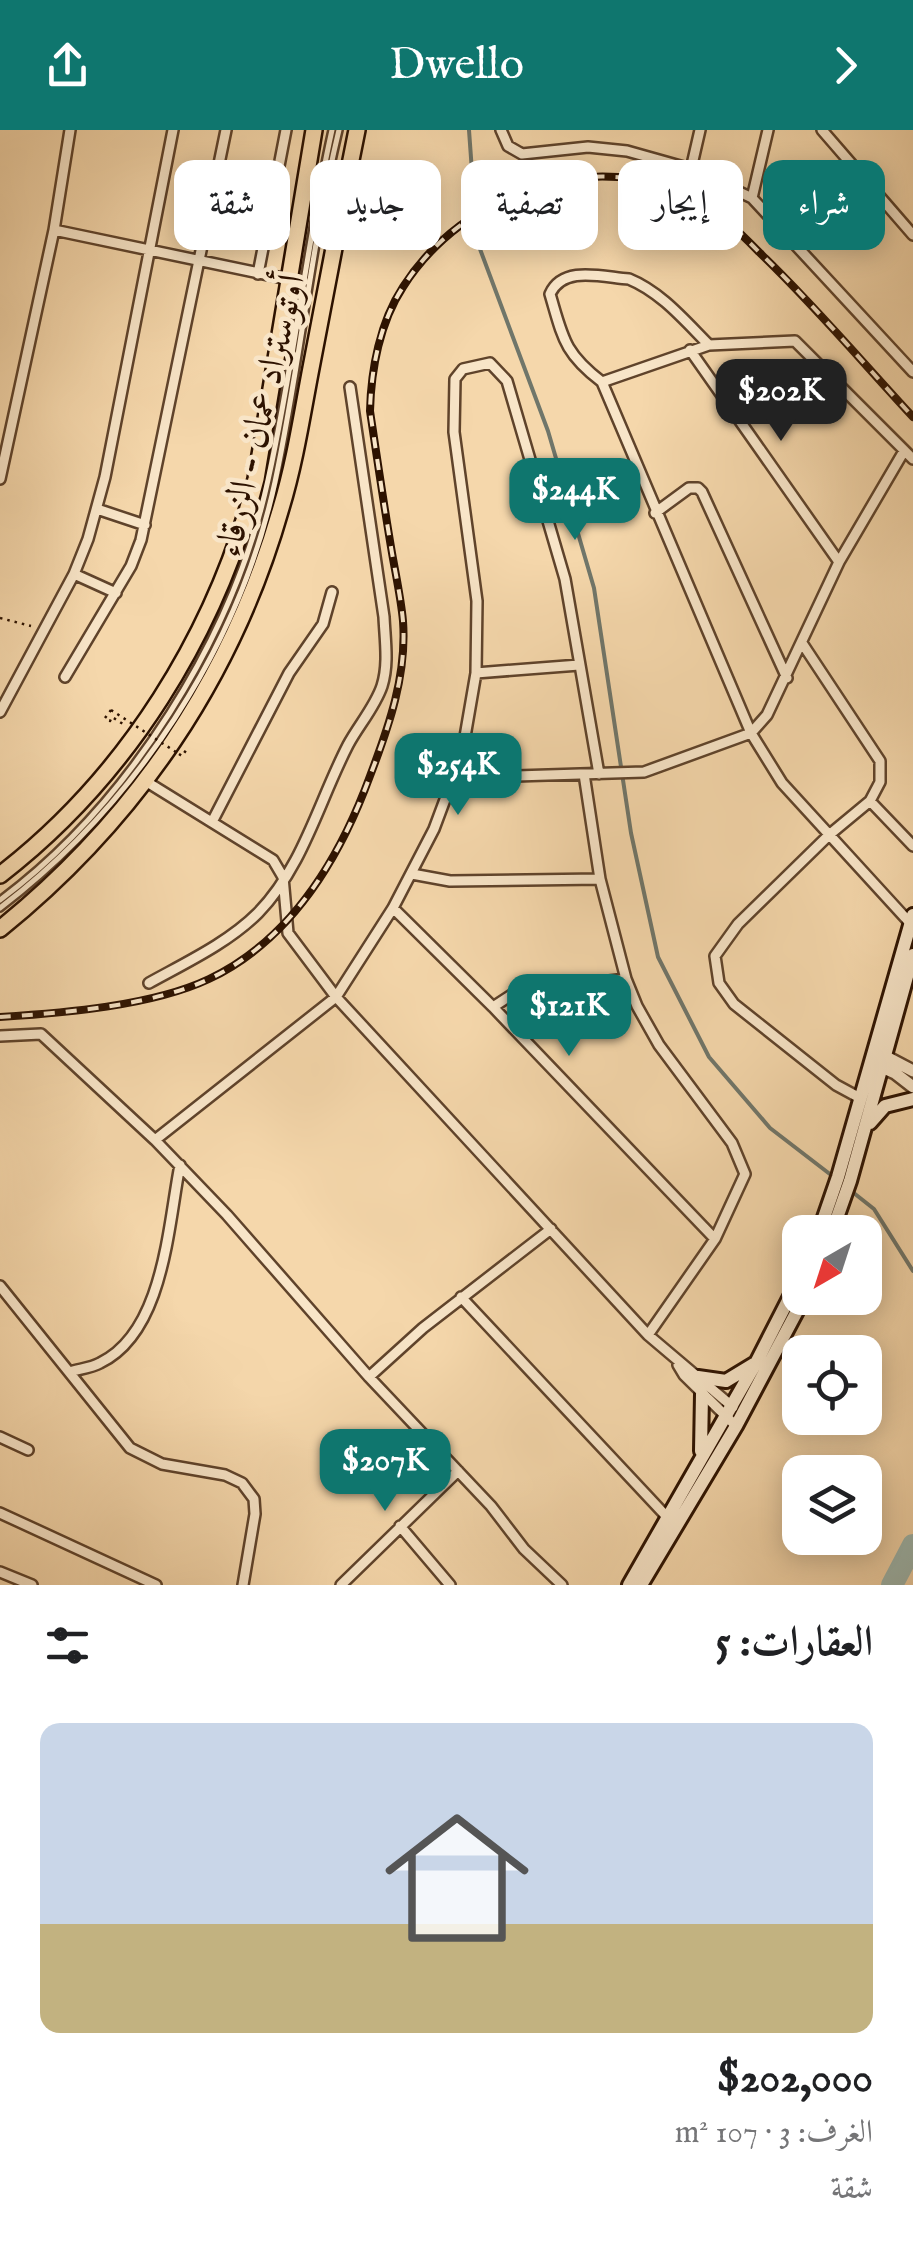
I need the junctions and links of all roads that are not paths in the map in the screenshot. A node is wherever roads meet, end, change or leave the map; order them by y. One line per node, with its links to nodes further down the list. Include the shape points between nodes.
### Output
1 (70, 130): 16 (street)
2 (173, 130): 18 (street)
3 (226, 130): 19 (street)
4 (286, 130): 20 (street)
5 (314, 130): 21 (highway, أوتوستراد عمان - الزرقاء)
6 (335, 130): 56 (lane, via 268,483 223,614 180,694 126,772 64,844); 57 (lane, via 274,484 227,620 196,682 145,758 67,850)
7 (357, 130): 47 (highway, أوتوستراد عمان - الزرقاء, via 272,538 223,658)
8 (500, 130): 12 (street, via 522,154 588,147)
9 (700, 130): 13 (street)
10 (768, 130): 15 (street)
11 (822, 130): 17 (street)
12 (656, 160)
13 (693, 160)
14 (743, 194): 15 (street)
15 (752, 198): 24 (street)
16 (54, 230): 18 (street); 29 (street)
17 (913, 236)
18 (150, 248): 19 (street); 30 (street)
19 (199, 259): 20 (street); 32 (street)
20 (258, 274): 21 (street)
21 (292, 280): 53 (highway, أوتوستراد عمان - الزرقاء, via 256,479 215,600 168,687 116,761)
22 (710, 345): 23 (street); 25 (street, via 638,283 566,276 550,294 562,333 576,362); 27 (street, via 795,341)
23 (690, 350): 25 (street); 33 (street)
24 (913, 372)
25 (602, 382): 31 (street)
26 (350, 387): 54 (street, via 384,617 384,676)
27 (904, 451): 28 (street); 33 (street)
28 (913, 459)
29 (0, 479)
30 (97, 509): 32 (street); 34 (street)
31 (655, 513): 41 (street, via 689,488 702,492); 43 (street)
32 (145, 525): 36 (street)
33 (839, 562): 37 (street)
34 (74, 574): 36 (street); 42 (street)
35 (332, 592): 49 (street, via 323,624 288,673)
36 (116, 593): 40 (street)
37 (802, 643): 41 (street); 48 (street, via 880,761 880,782)
38 (579, 665): 39 (street); 39 (street, via 565,579 512,394 497,368 482,363 458,372 453,408 477,600); 45 (street)
39 (476, 673): 46 (street)
40 (65, 677)
41 (786, 678): 43 (street)
42 (0, 712)
43 (751, 733): 45 (street, via 644,772); 50 (street, via 782,783)
44 (584, 774): 45 (street); 46 (street); 55 (street)
45 (599, 774)
46 (454, 778): 52 (street)
47 (147, 782): 49 (street); 60 (highway, أوتوستراد عمان - الزرقاء)
48 (870, 801): 50 (street); 51 (street)
49 (212, 822): 54 (street, via 274,860)
50 (829, 835): 59 (street); 69 (street, via 738,924 715,956 715,970 734,1004)
51 (913, 846)
52 (412, 874): 55 (street, via 450,881); 58 (street)
53 (0, 875)
54 (283, 877): 63 (street, via 247,922); 64 (street, via 288,933)
55 (600, 880): 62 (street)
56 (0, 900)
57 (0, 908)
58 (393, 908): 64 (street); 65 (street)
59 (912, 919): 67 (main road)
60 (0, 929)
61 (913, 955): 67 (main road)
62 (626, 979): 65 (street, via 524,991); 79 (street, via 660,1045 741,1160 743,1185)
63 (149, 983)
64 (336, 997): 72 (street); 78 (street)
65 (493, 1007): 79 (street)
66 (0, 1036): 72 (street, via 41,1034)
67 (878, 1058): 68 (street); 69 (main road); 71 (main road)
68 (912, 1081)
69 (860, 1098): 74 (main road)
70 (913, 1100): 71 (main road, via 885,1106)
71 (865, 1129): 74 (main road)
72 (155, 1140): 73 (street)
73 (180, 1165): 87 (street, via 164,1258 132,1335 99,1364); 89 (street)
74 (844, 1179): 75 (main road)
75 (837, 1201): 76 (main road); 77 (main road)
76 (829, 1215)
77 (835, 1215)
78 (551, 1229): 81 (street); 84 (street)
79 (715, 1239): 84 (street)
80 (0, 1286): 87 (street)
81 (461, 1296): 89 (street); 97 (street)
82 (782, 1312): 86 (main road)
83 (794, 1315): 91 (main road)
84 (648, 1335): 85 (street)
85 (677, 1362): 88 (street); 90 (street)
86 (756, 1363): 88 (main road, via 726,1380); 91 (main road)
87 (70, 1372): 103 (street, via 112,1428 143,1456 242,1483 255,1514)
88 (698, 1376): 91 (street)
89 (369, 1377): 95 (street)
90 (702, 1394): 91 (street); 94 (main road)
91 (734, 1415): 94 (main road); 108 (main road)
92 (0, 1437): 93 (street)
93 (28, 1450)
94 (701, 1458): 97 (main road)
95 (458, 1471): 98 (street); 106 (street)
96 (0, 1513): 100 (street)
97 (668, 1518): 107 (main road)
98 (400, 1526): 104 (street); 105 (street)
99 (0, 1572): 101 (street)
100 (137, 1581): 102 (street)
101 (32, 1585)
102 (156, 1585)
103 (243, 1585)
104 (342, 1585)
105 (450, 1585)
106 (562, 1585)
107 (629, 1585)
108 (641, 1585)

